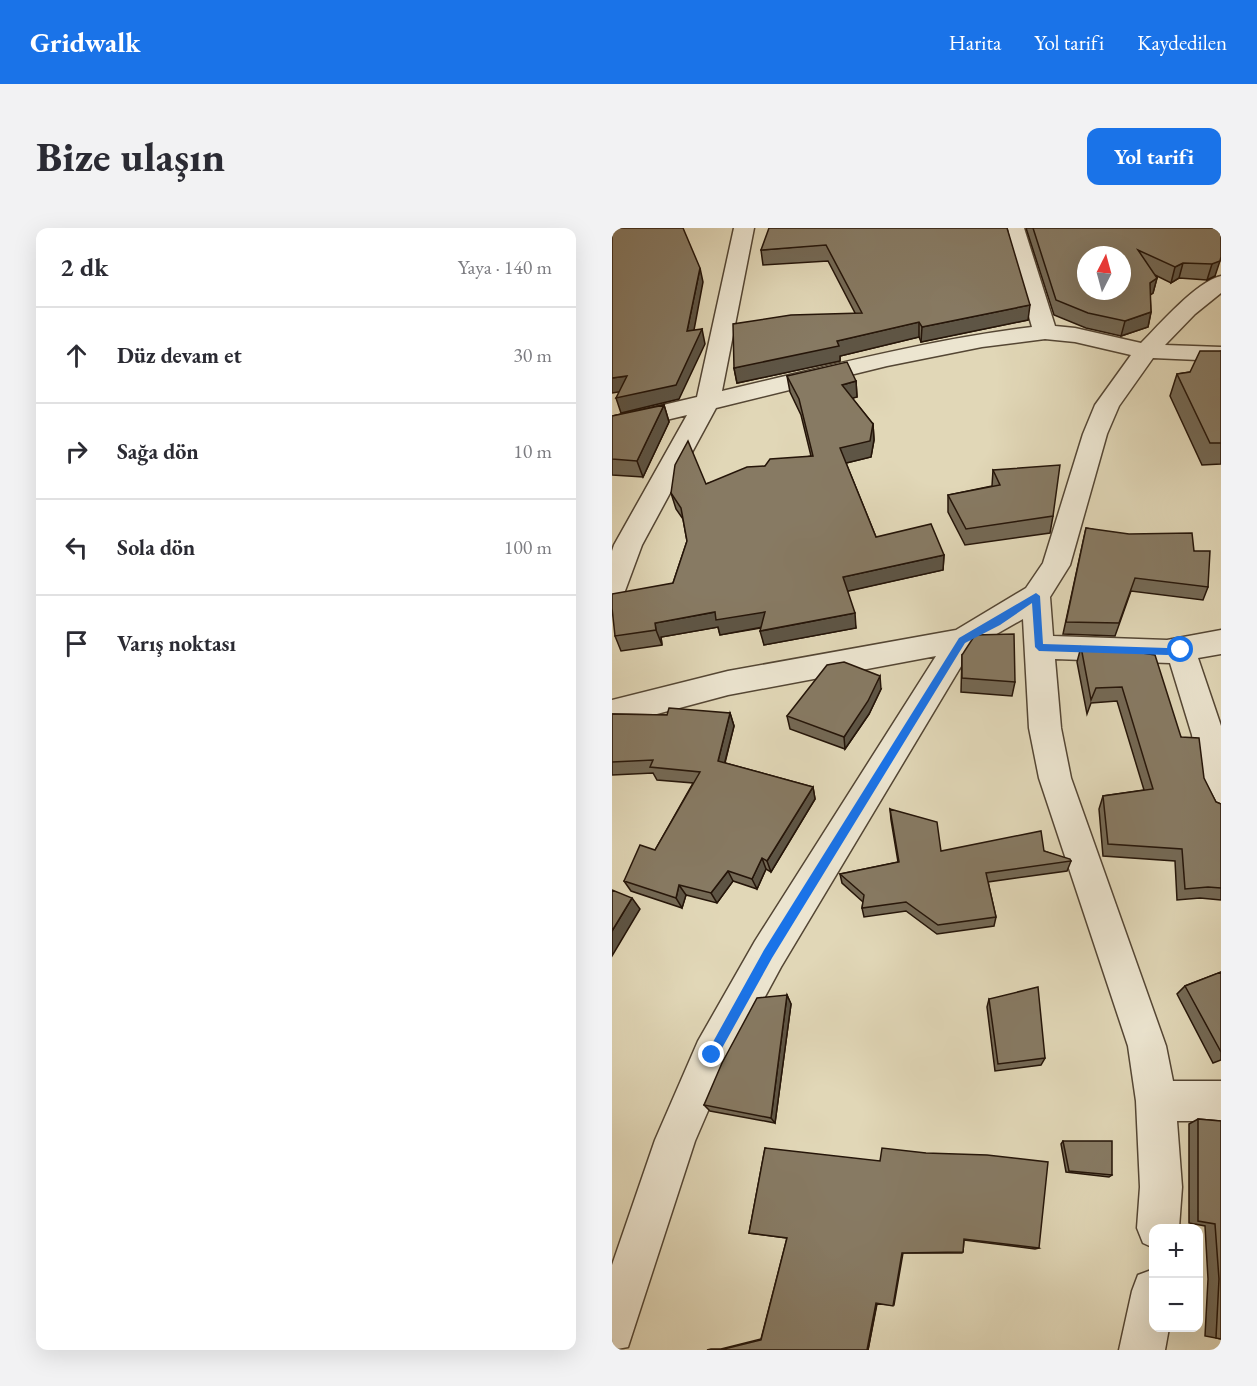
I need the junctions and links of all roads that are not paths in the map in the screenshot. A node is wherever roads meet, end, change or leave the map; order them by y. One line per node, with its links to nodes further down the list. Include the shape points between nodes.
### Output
1 (744, 228): 7 (street)
2 (1014, 228): 4 (street)
3 (1221, 282): 5 (street, via 1187,309)
4 (1044, 332): 5 (street); 7 (street, via 887,359)
5 (1146, 351): 6 (street); 10 (street, via 1107,405 1056,565)
6 (1221, 354)
7 (708, 401): 8 (street); 9 (street, via 628,545)
8 (612, 425)
9 (612, 591)
10 (1036, 596): 11 (street); 13 (street)
11 (962, 640): 15 (street, via 728,683); 21 (street, via 768,954 712,1055 675,1140)
12 (1221, 642): 14 (street)
13 (1039, 647): 14 (street); 17 (street, via 1045,728 1055,778 1147,1046)
14 (1181, 650): 16 (street, via 1208,735)
15 (612, 712)
16 (1221, 802)
17 (1156, 1101): 18 (street); 19 (street, via 1161,1187)
18 (1221, 1101)
19 (1158, 1224)
20 (1149, 1316): 22 (street)
21 (612, 1331)
22 (1142, 1350)

